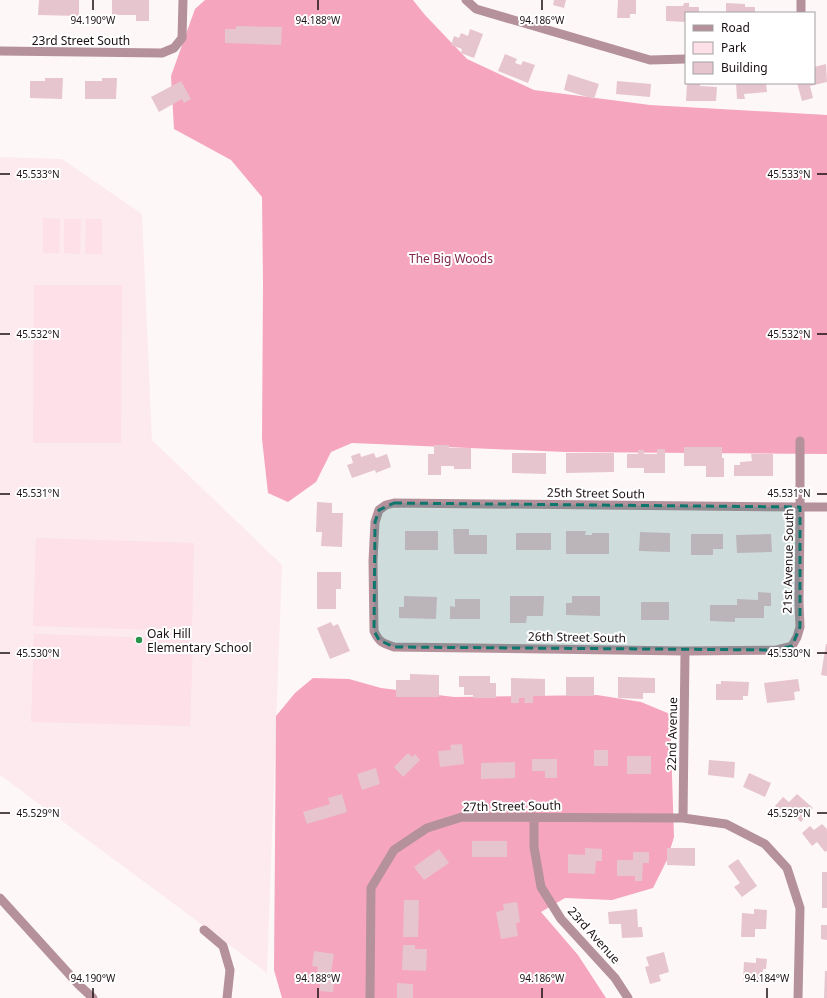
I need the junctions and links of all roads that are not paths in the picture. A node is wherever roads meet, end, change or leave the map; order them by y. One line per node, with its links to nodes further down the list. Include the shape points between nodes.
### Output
1 (183, 0): 5 (street, 23rd Street South, via 182,38 174,48 162,53)
2 (466, 0): 6 (street, via 476,9 650,60)
3 (801, 0): 4 (street)
4 (801, 12)
5 (0, 51)
6 (685, 59)
7 (800, 441): 8 (street, 21st Avenue South)
8 (800, 507): 9 (street, 25th Street South); 10 (street, 25th Street South, via 394,503 386,505 379,510 374,522 374,630 379,640); 11 (street, 21st Avenue South, via 798,637 792,646 776,650)
9 (827, 507)
10 (394, 647): 12 (street, 26th Street South)
11 (759, 650): 12 (street, 26th Street South)
12 (685, 651): 14 (street, 22nd Avenue)
13 (534, 818): 14 (street, 27th Street South); 19 (street, 27th Street South, via 462,818 427,828 394,850 371,888); 20 (street, 23rd Avenue, via 534,847 541,887 562,919 616,978)
14 (683, 818): 21 (street, via 726,824 765,844 787,868 800,908)
15 (0, 898): 17 (street)
16 (204, 930): 18 (street, via 223,946 230,970)
17 (93, 998)
18 (227, 998)
19 (370, 998)
20 (628, 998)
21 (798, 998)

